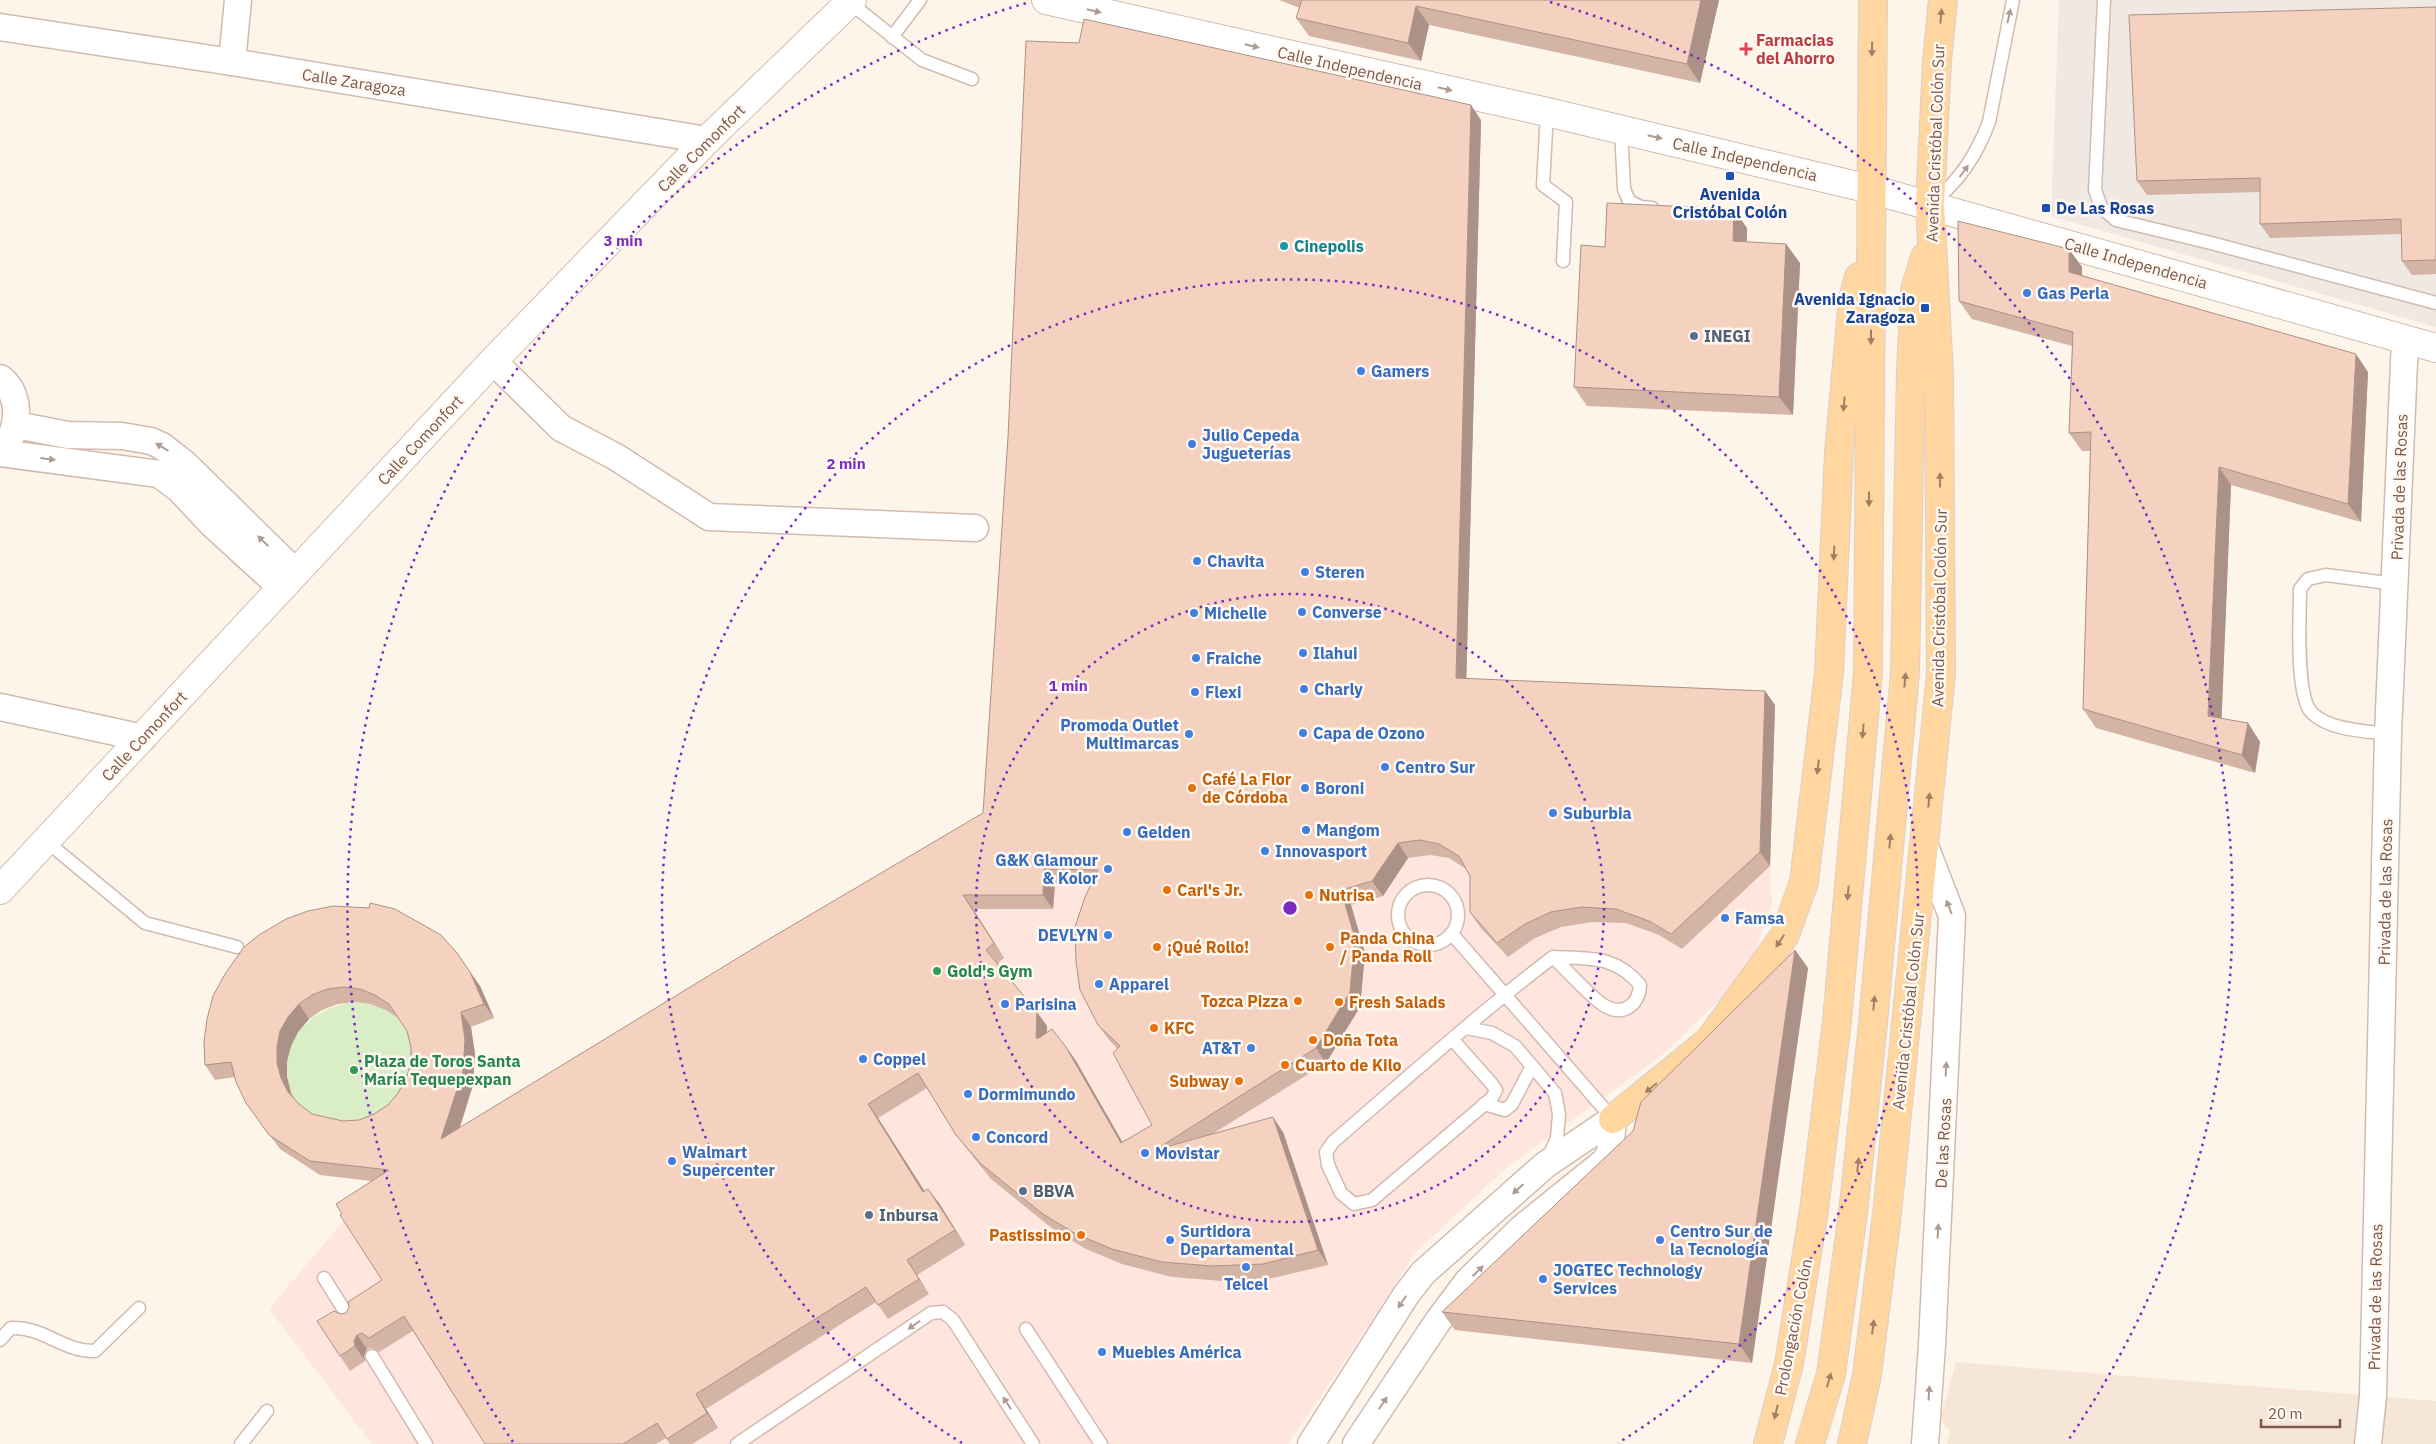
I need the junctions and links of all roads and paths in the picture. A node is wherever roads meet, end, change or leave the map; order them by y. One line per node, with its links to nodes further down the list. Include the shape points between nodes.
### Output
1 (238, 0): 11 (street)
2 (920, 0): 10 (lane)
3 (1046, 0): 13 (street, Calle Independencia, one-way to 13)
4 (1873, 0): 16 (main road, one-way to 16)
5 (1943, 0): 17 (main road, Avenida Cristóbal Colón Sur, one-way to 5)
6 (2013, 0): 17 (lane, one-way to 6, via 1962,174 1983,139)
7 (2104, 0): 22 (lane, via 2095,190 2101,207 2116,220)
8 (850, 1): 10 (lane); 15 (street, Calle Comonfort)
9 (0, 27): 11 (street, Calle Zaragoza)
10 (892, 37): 12 (lane, via 922,60)
11 (232, 62): 15 (street, Calle Zaragoza)
12 (972, 79)
13 (1547, 112): 14 (street, Calle Independencia); 21 (lane, via 1543,185 1566,202)
14 (1621, 129): 16 (street, Calle Independencia, one-way to 16); 18 (lane, via 1624,189 1629,201 1642,207)
15 (708, 140): 25 (street, Calle Comonfort)
16 (1870, 189): 17 (street, Calle Independencia); 19 (main road)
17 (1930, 205): 20 (main road, Avenida Cristóbal Colón Sur); 23 (street, Calle Independencia)
18 (1670, 209)
19 (1870, 235): 46 (main road, one-way to 46, via 1853,299 1839,452 1829,673 1804,882 1785,935 1709,1041); 63 (main road, Prolongación Colón, one-way to 63, via 1868,672 1837,1021 1814,1210 1789,1364)
20 (1930, 239): 36 (main road, Avenida Cristóbal Colón Sur, one-way to 20, via 1941,674 1939,373); 64 (main road, one-way to 20, via 1831,1374 1854,1213 1873,1023 1905,673 1915,290)
21 (1563, 261)
22 (2436, 304)
23 (2405, 339): 24 (street, Calle Independencia); 31 (street, Privada de las Rosas)
24 (2436, 348)
25 (493, 361): 29 (street, via 561,428 616,457 709,517); 30 (street, Calle Comonfort)
26 (0, 378): 27 (street, via 12,392)
27 (16, 424): 28 (street); 30 (street, one-way to 27, via 184,464 162,446 122,436 68,435)
28 (0, 451): 30 (street, one-way to 30, via 159,474 179,489 223,534)
29 (975, 528)
30 (289, 580): 34 (street, Calle Comonfort)
31 (2394, 584): 33 (street, Privada de las Rosas); 33 (lane, via 2326,575 2308,579 2300,589 2302,686 2311,713 2340,728)
32 (0, 707): 34 (street)
33 (2388, 734): 66 (street, Privada de las Rosas, via 2373,1396)
34 (143, 738): 35 (street, Calle Comonfort)
35 (46, 841): 37 (street, Calle Comonfort); 39 (lane, via 145,922)
36 (1925, 846): 55 (street, De las Rosas, one-way to 36, via 1952,916); 65 (main road, Avenida Cristóbal Colón Sur, one-way to 36, via 1867,1375 1887,1214)
37 (0, 890)
38 (1452, 934): 38 (lane, via 1440,943 1424,946 1409,939 1399,927 1397,911 1404,896 1416,886 1432,884 1447,891 1457,903 1459,919); 41 (lane)
39 (237, 947)
40 (1553, 957): 40 (lane, via 1601,960 1628,971 1640,985 1639,996 1629,1008 1618,1011 1604,1006); 41 (lane)
41 (1505, 994): 42 (lane); 46 (lane)
42 (1466, 1028): 43 (lane); 44 (lane, via 1500,1037 1515,1046)
43 (1452, 1039): 45 (lane, via 1496,1090); 45 (lane, via 1333,1142 1326,1152 1328,1165 1341,1193 1354,1204 1372,1200)
44 (1532, 1066): 45 (lane, via 1506,1110); 47 (lane, via 1555,1093 1559,1114 1557,1138)
45 (1484, 1104)
46 (1613, 1119): 47 (street); 62 (street, one-way to 46, via 1468,1280 1522,1228 1606,1161 1610,1153)
47 (1545, 1165): 61 (street, one-way to 61, via 1424,1273 1406,1295)
48 (324, 1278): 50 (lane)
49 (139, 1308): 52 (lane, via 95,1350 81,1351 26,1327 11,1328)
50 (351, 1321)
51 (1026, 1329): 60 (lane)
52 (0, 1340)
53 (372, 1356): 57 (lane)
54 (267, 1411): 56 (lane)
55 (1932, 1443)
56 (241, 1444)
57 (426, 1444)
58 (737, 1444): 59 (lane, one-way to 58, via 952,1320 943,1312 931,1313)
59 (1033, 1444)
60 (1101, 1444)
61 (1310, 1444)
62 (1356, 1444)
63 (1768, 1444)
64 (1810, 1444)
65 (1852, 1444)
66 (2368, 1444)

